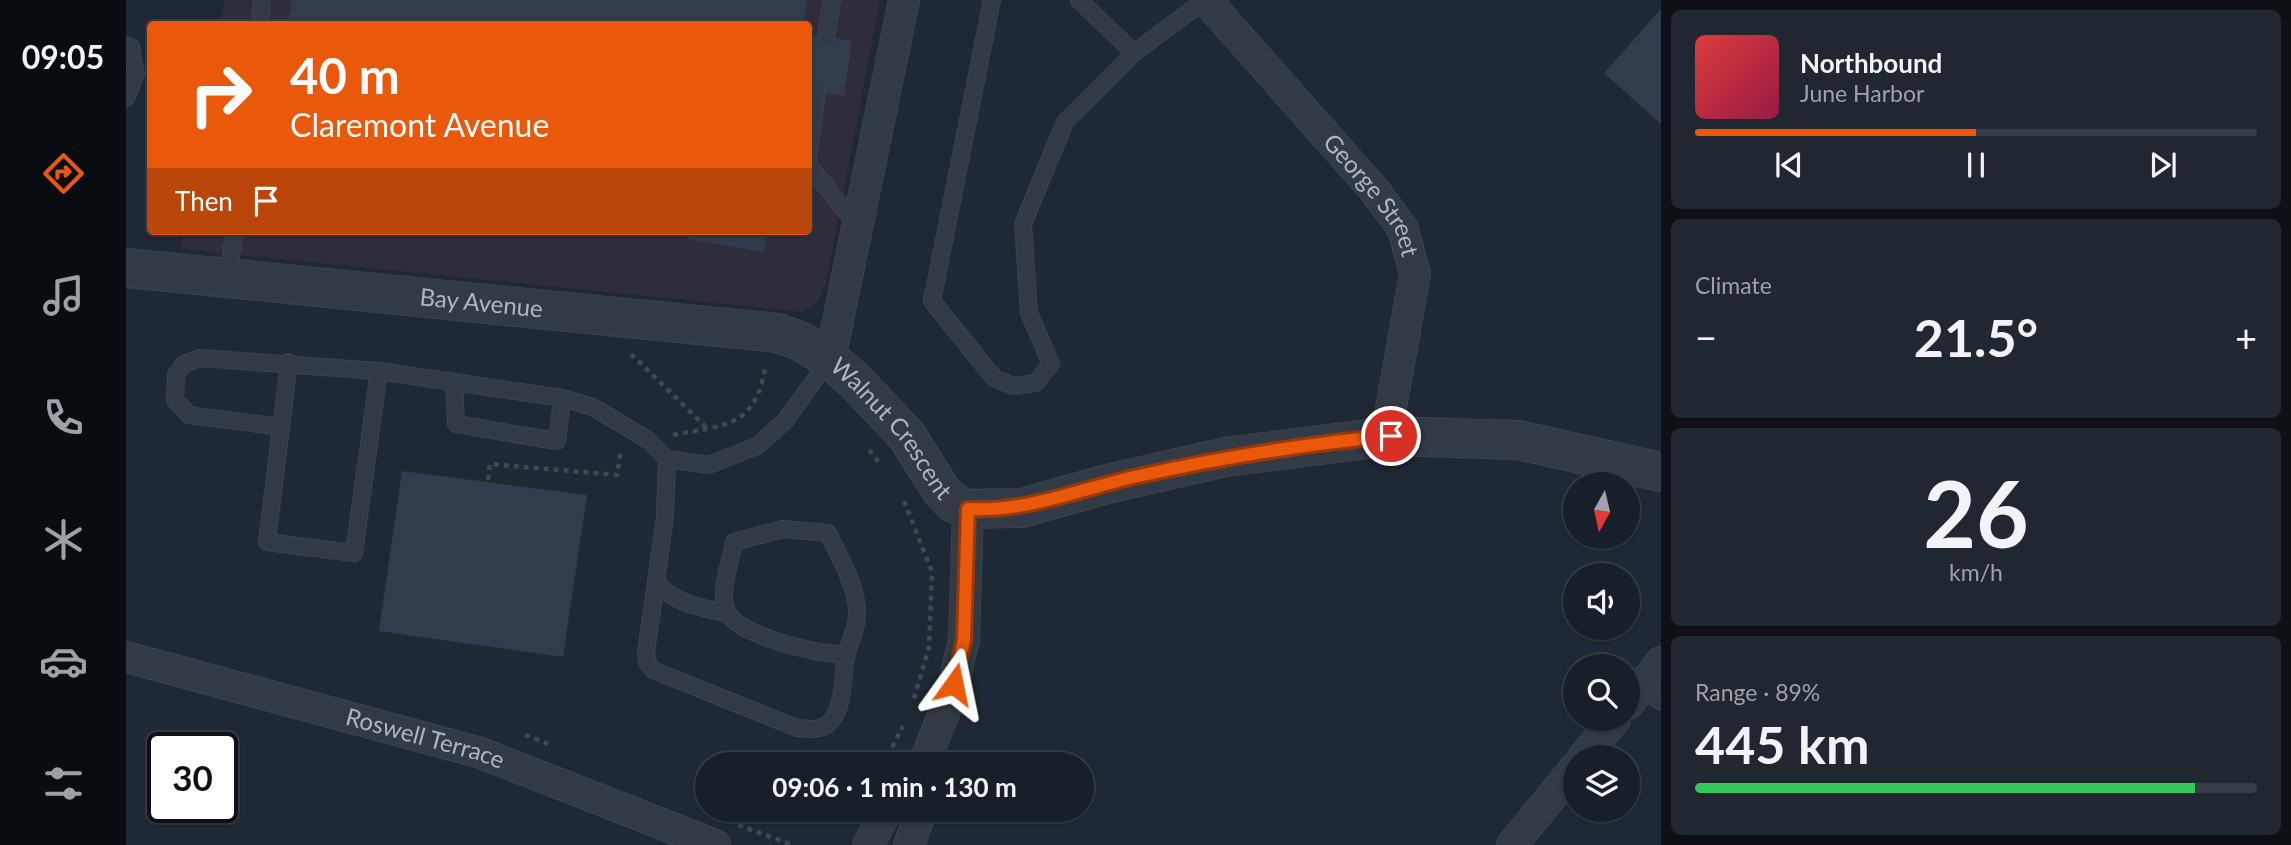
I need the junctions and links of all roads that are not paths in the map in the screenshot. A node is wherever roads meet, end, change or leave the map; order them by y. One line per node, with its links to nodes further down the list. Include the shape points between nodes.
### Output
1 (262, 0): 7 (lane)
2 (832, 0): 8 (lane)
3 (904, 0): 15 (street, Walnut Crescent)
4 (992, 0): 10 (lane, via 932,301 994,378 1013,386 1036,383 1051,364 1029,313 1023,224 1065,122)
5 (1079, 0): 10 (lane)
6 (1205, 0): 10 (lane); 25 (street, George Street, via 1375,191 1403,229 1415,274 1391,408)
7 (260, 21)
8 (826, 37)
9 (126, 45): 12 (lane, via 131,47 136,74)
10 (1134, 54)
11 (817, 91): 13 (lane)
12 (126, 97)
13 (812, 128)
14 (812, 169): 15 (lane)
15 (858, 228): 19 (street, Walnut Crescent)
16 (235, 235): 18 (lane)
17 (126, 268): 18 (street, Bay Avenue)
18 (227, 278): 19 (street, Bay Avenue, via 749,328 800,341)
19 (830, 359): 26 (lane, via 785,421 757,446 709,466); 28 (street, Walnut Crescent, via 908,436 953,503)
20 (289, 362): 21 (lane); 24 (lane); 24 (lane, via 200,358 184,364 176,375 175,400 189,415)
21 (379, 371): 22 (lane); 24 (lane, via 354,553 267,542)
22 (454, 384): 23 (lane); 23 (lane, via 456,424 557,440)
23 (562, 398): 26 (lane, via 593,407 648,440)
24 (281, 427)
25 (1391, 436): 27 (street, via 1518,440); 28 (street, via 1226,457 1021,508)
26 (667, 459): 29 (lane)
27 (1661, 472)
28 (968, 509): 37 (street, Walnut Crescent, via 964,640 950,698)
29 (656, 582): 30 (lane, via 686,604); 31 (lane, via 646,652 653,670 797,728 818,729 830,723 840,701)
30 (729, 614): 31 (lane, via 735,624 750,632 818,652); 31 (lane, via 725,589 734,542 783,529 828,533 857,607 856,634)
31 (847, 654)
32 (126, 657): 41 (street, Roswell Terrace, via 481,753)
33 (1661, 662): 34 (street)
34 (1643, 697)
35 (1605, 731): 36 (street)
36 (1594, 745)
37 (928, 752)
38 (1563, 783): 44 (street)
39 (880, 822): 42 (street)
40 (918, 822): 43 (street)
41 (715, 845)
42 (868, 845)
43 (909, 845)
44 (1512, 845)

